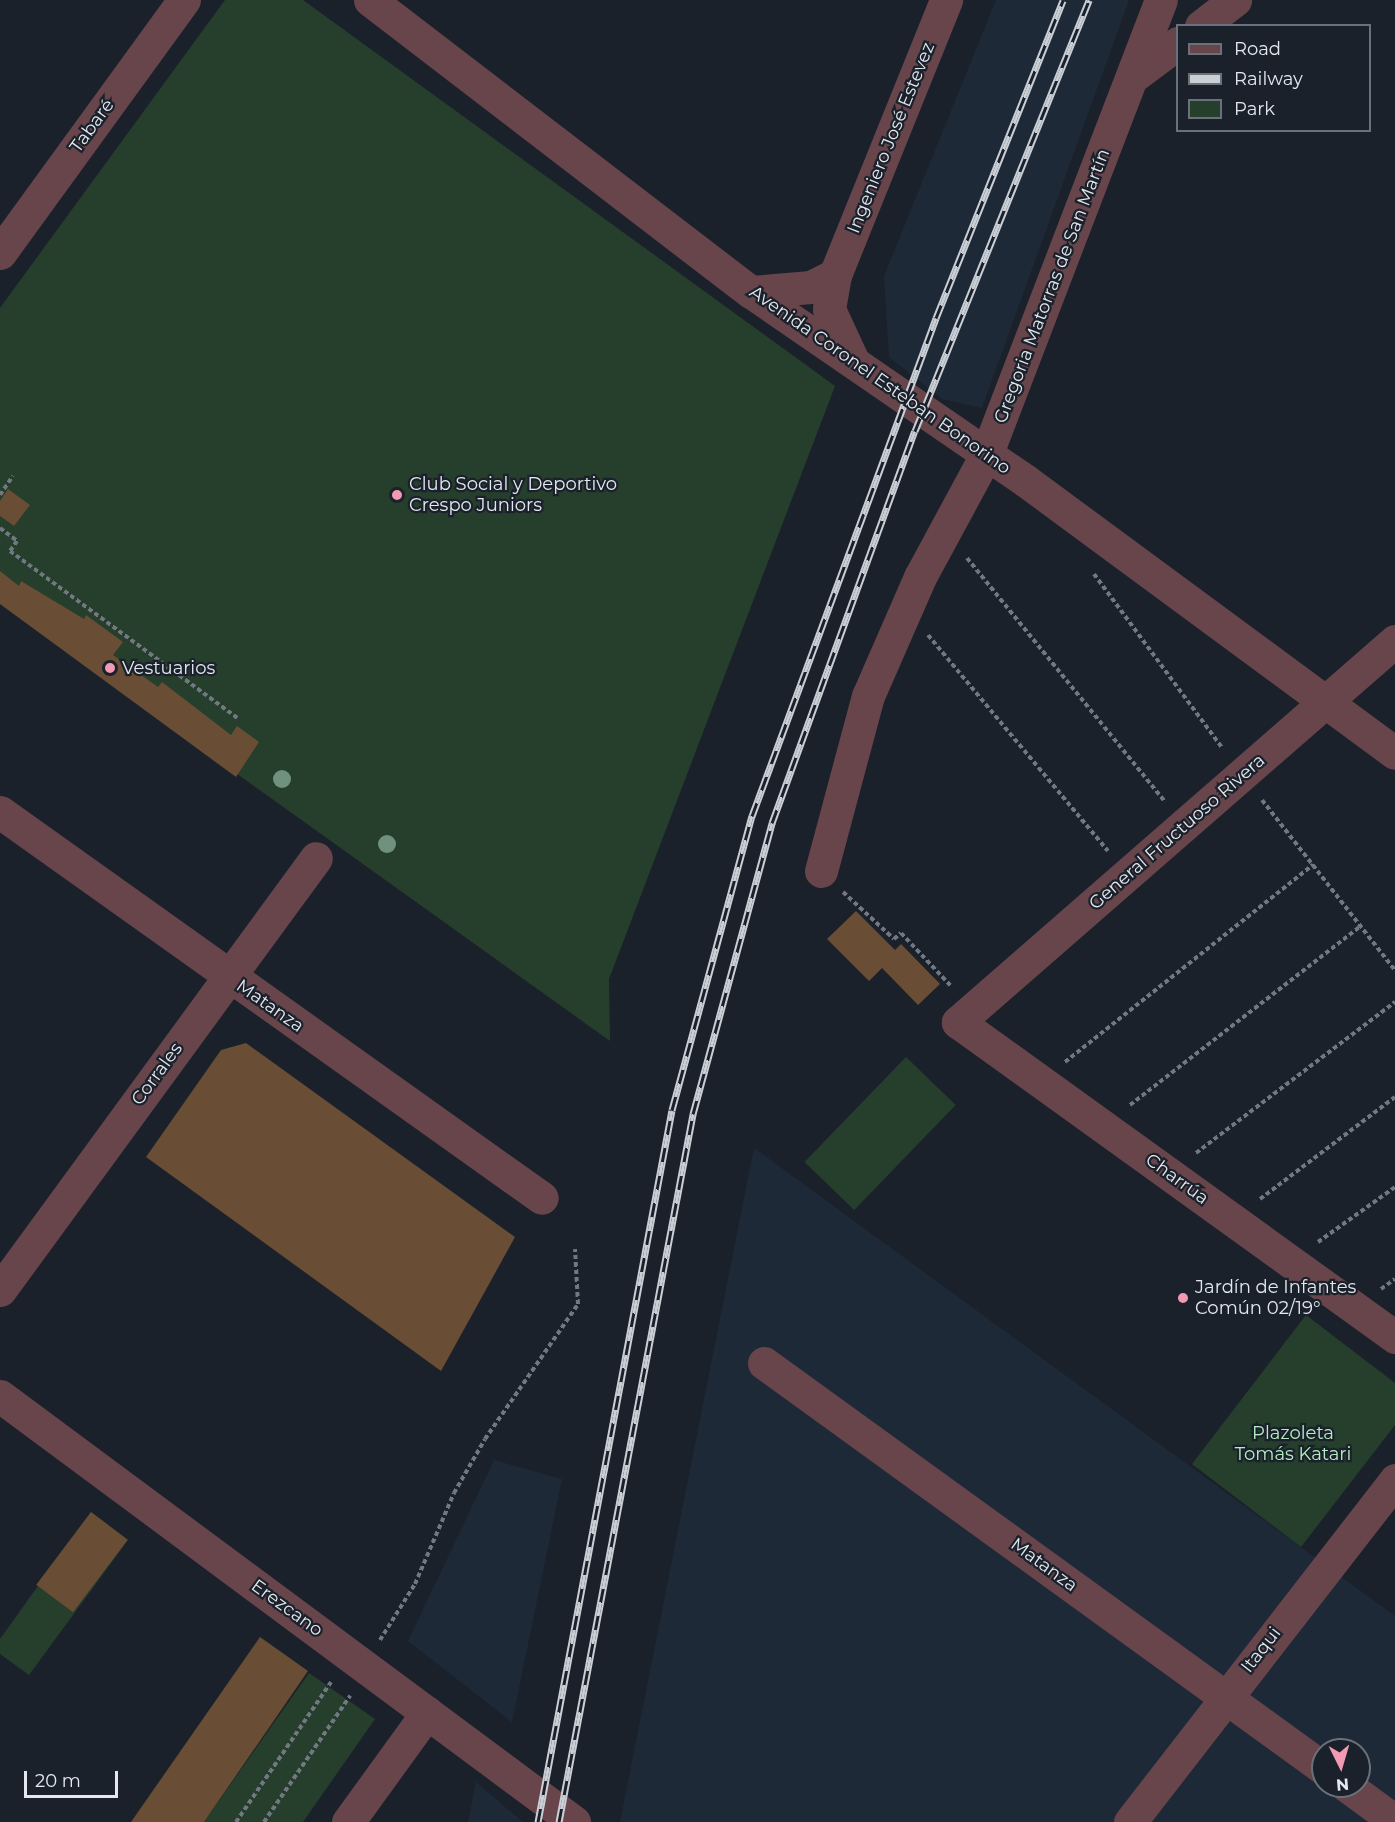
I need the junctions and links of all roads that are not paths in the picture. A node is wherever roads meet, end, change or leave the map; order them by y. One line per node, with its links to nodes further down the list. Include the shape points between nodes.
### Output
1 (184, 0): 9 (street, Tabaré)
2 (370, 0): 11 (street, Avenida Coronel Esteban Bonorino)
3 (946, 0): 10 (street, Ingeniero José Estevez)
4 (1161, 0): 8 (street, Gregoria Matorras de San Martín)
5 (1235, 0): 6 (street)
6 (1204, 24)
7 (1176, 44): 8 (street)
8 (1135, 75): 13 (street, Gregoria Matorras de San Martín)
9 (0, 253)
10 (835, 275): 11 (street, via 811,287); 12 (street, Ingeniero José Estevez, via 829,309)
11 (751, 292): 12 (street, Avenida Coronel Esteban Bonorino)
12 (853, 360): 13 (street, Avenida Coronel Esteban Bonorino)
13 (987, 453): 15 (street, Avenida Coronel Esteban Bonorino); 19 (street, Gregoria Matorras de San Martín, via 906,609 868,696)
14 (1395, 641): 15 (street, General Fructuoso Rivera)
15 (1326, 702): 16 (street, Avenida Coronel Esteban Bonorino); 21 (street, General Fructuoso Rivera)
16 (1395, 753)
17 (0, 812): 20 (street, Matanza)
18 (316, 858): 20 (street, Corrales)
19 (821, 871)
20 (228, 976): 22 (street, Matanza); 23 (street, Corrales)
21 (966, 1015): 24 (street, Charrúa, via 1041,1081)
22 (542, 1198)
23 (0, 1290)
24 (1395, 1336)
25 (764, 1363): 28 (street, Matanza)
26 (0, 1396): 29 (street, Erezcano)
27 (1395, 1480): 28 (street, Itaqui)
28 (1225, 1696): 30 (street, Matanza); 35 (street, Itaqui)
29 (427, 1713): 33 (street); 34 (street, Erezcano)
30 (1311, 1759)
31 (1363, 1798): 32 (street)
32 (1395, 1821)
33 (348, 1822)
34 (573, 1822)
35 (1130, 1822)

